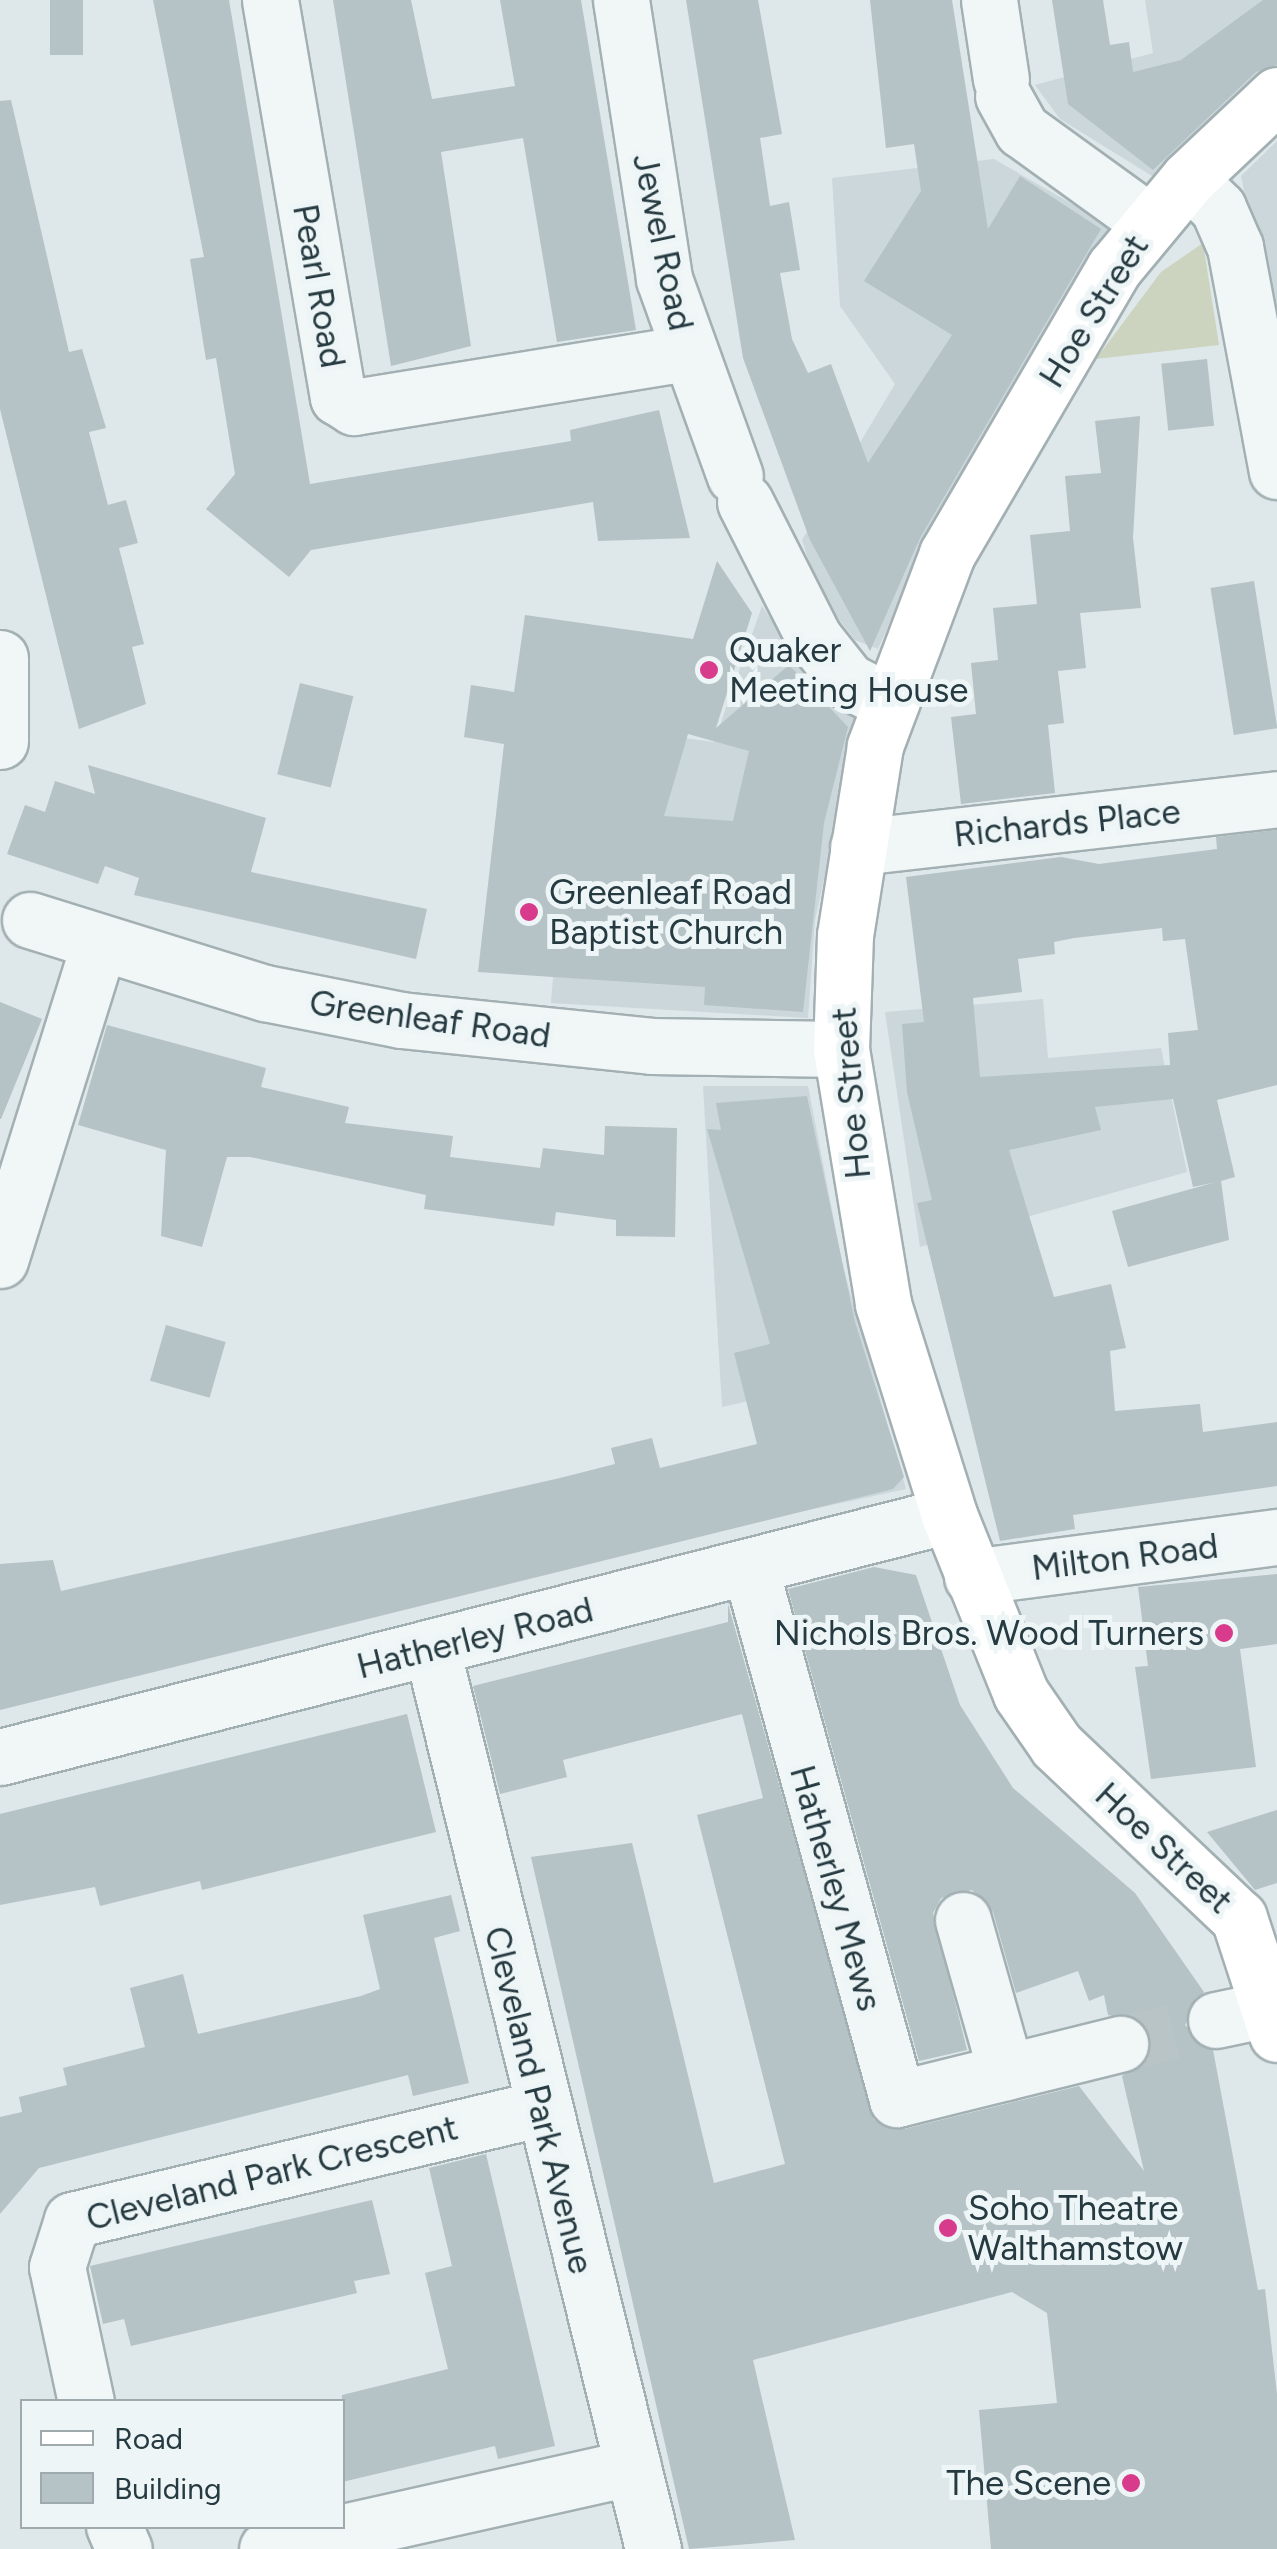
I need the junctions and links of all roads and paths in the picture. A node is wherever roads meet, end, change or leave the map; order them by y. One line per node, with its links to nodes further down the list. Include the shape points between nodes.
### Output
1 (270, 0): 7 (street, Pearl Road, via 338,397 354,408)
2 (620, 0): 7 (street, Jewel Road, via 664,279)
3 (989, 0): 6 (street, via 1002,87 1022,130)
4 (1277, 95): 5 (main road, Hoe Street)
5 (1188, 180): 6 (main road, Hoe Street); 8 (street, via 1218,208 1235,248)
6 (1150, 222): 10 (main road, Hoe Street, via 946,554)
7 (688, 354): 10 (street, Jewel Road, via 740,489 814,638 848,680)
8 (1277, 470)
9 (0, 658): 11 (street)
10 (887, 700): 13 (main road, Hoe Street)
11 (0, 741)
12 (1277, 799): 13 (street, Richards Place)
13 (858, 847): 16 (main road, Hoe Street)
14 (30, 920): 15 (street, Greenleaf Road)
15 (99, 944): 16 (street, Greenleaf Road, via 401,1020 652,1046); 17 (street)
16 (841, 1049): 18 (main road, Hoe Street, via 884,1304)
17 (0, 1260)
18 (949, 1515): 20 (street, Hatherley Road); 21 (main road, Hoe Street)
19 (1277, 1537): 21 (street, Milton Road)
20 (750, 1567): 22 (street, Hatherley Road); 28 (street, Hatherley Mews, via 897,2099)
21 (972, 1577): 25 (main road, Hoe Street, via 1021,1694 1057,1746 1239,1918)
22 (432, 1649): 23 (street, Hatherley Road); 29 (street, Cleveland Park Avenue)
23 (0, 1757)
24 (963, 1920): 28 (street)
25 (1274, 2005): 26 (street)
26 (1216, 2020)
27 (1120, 2044): 28 (street, Hatherley Mews)
28 (1006, 2072)
29 (538, 2110): 30 (street, Cleveland Park Crescent, via 72,2220 57,2268); 31 (street, Cleveland Park Avenue)
30 (85, 2399)
31 (633, 2467): 32 (street); 33 (street, Cleveland Park Avenue)
32 (267, 2549)
33 (653, 2549)

